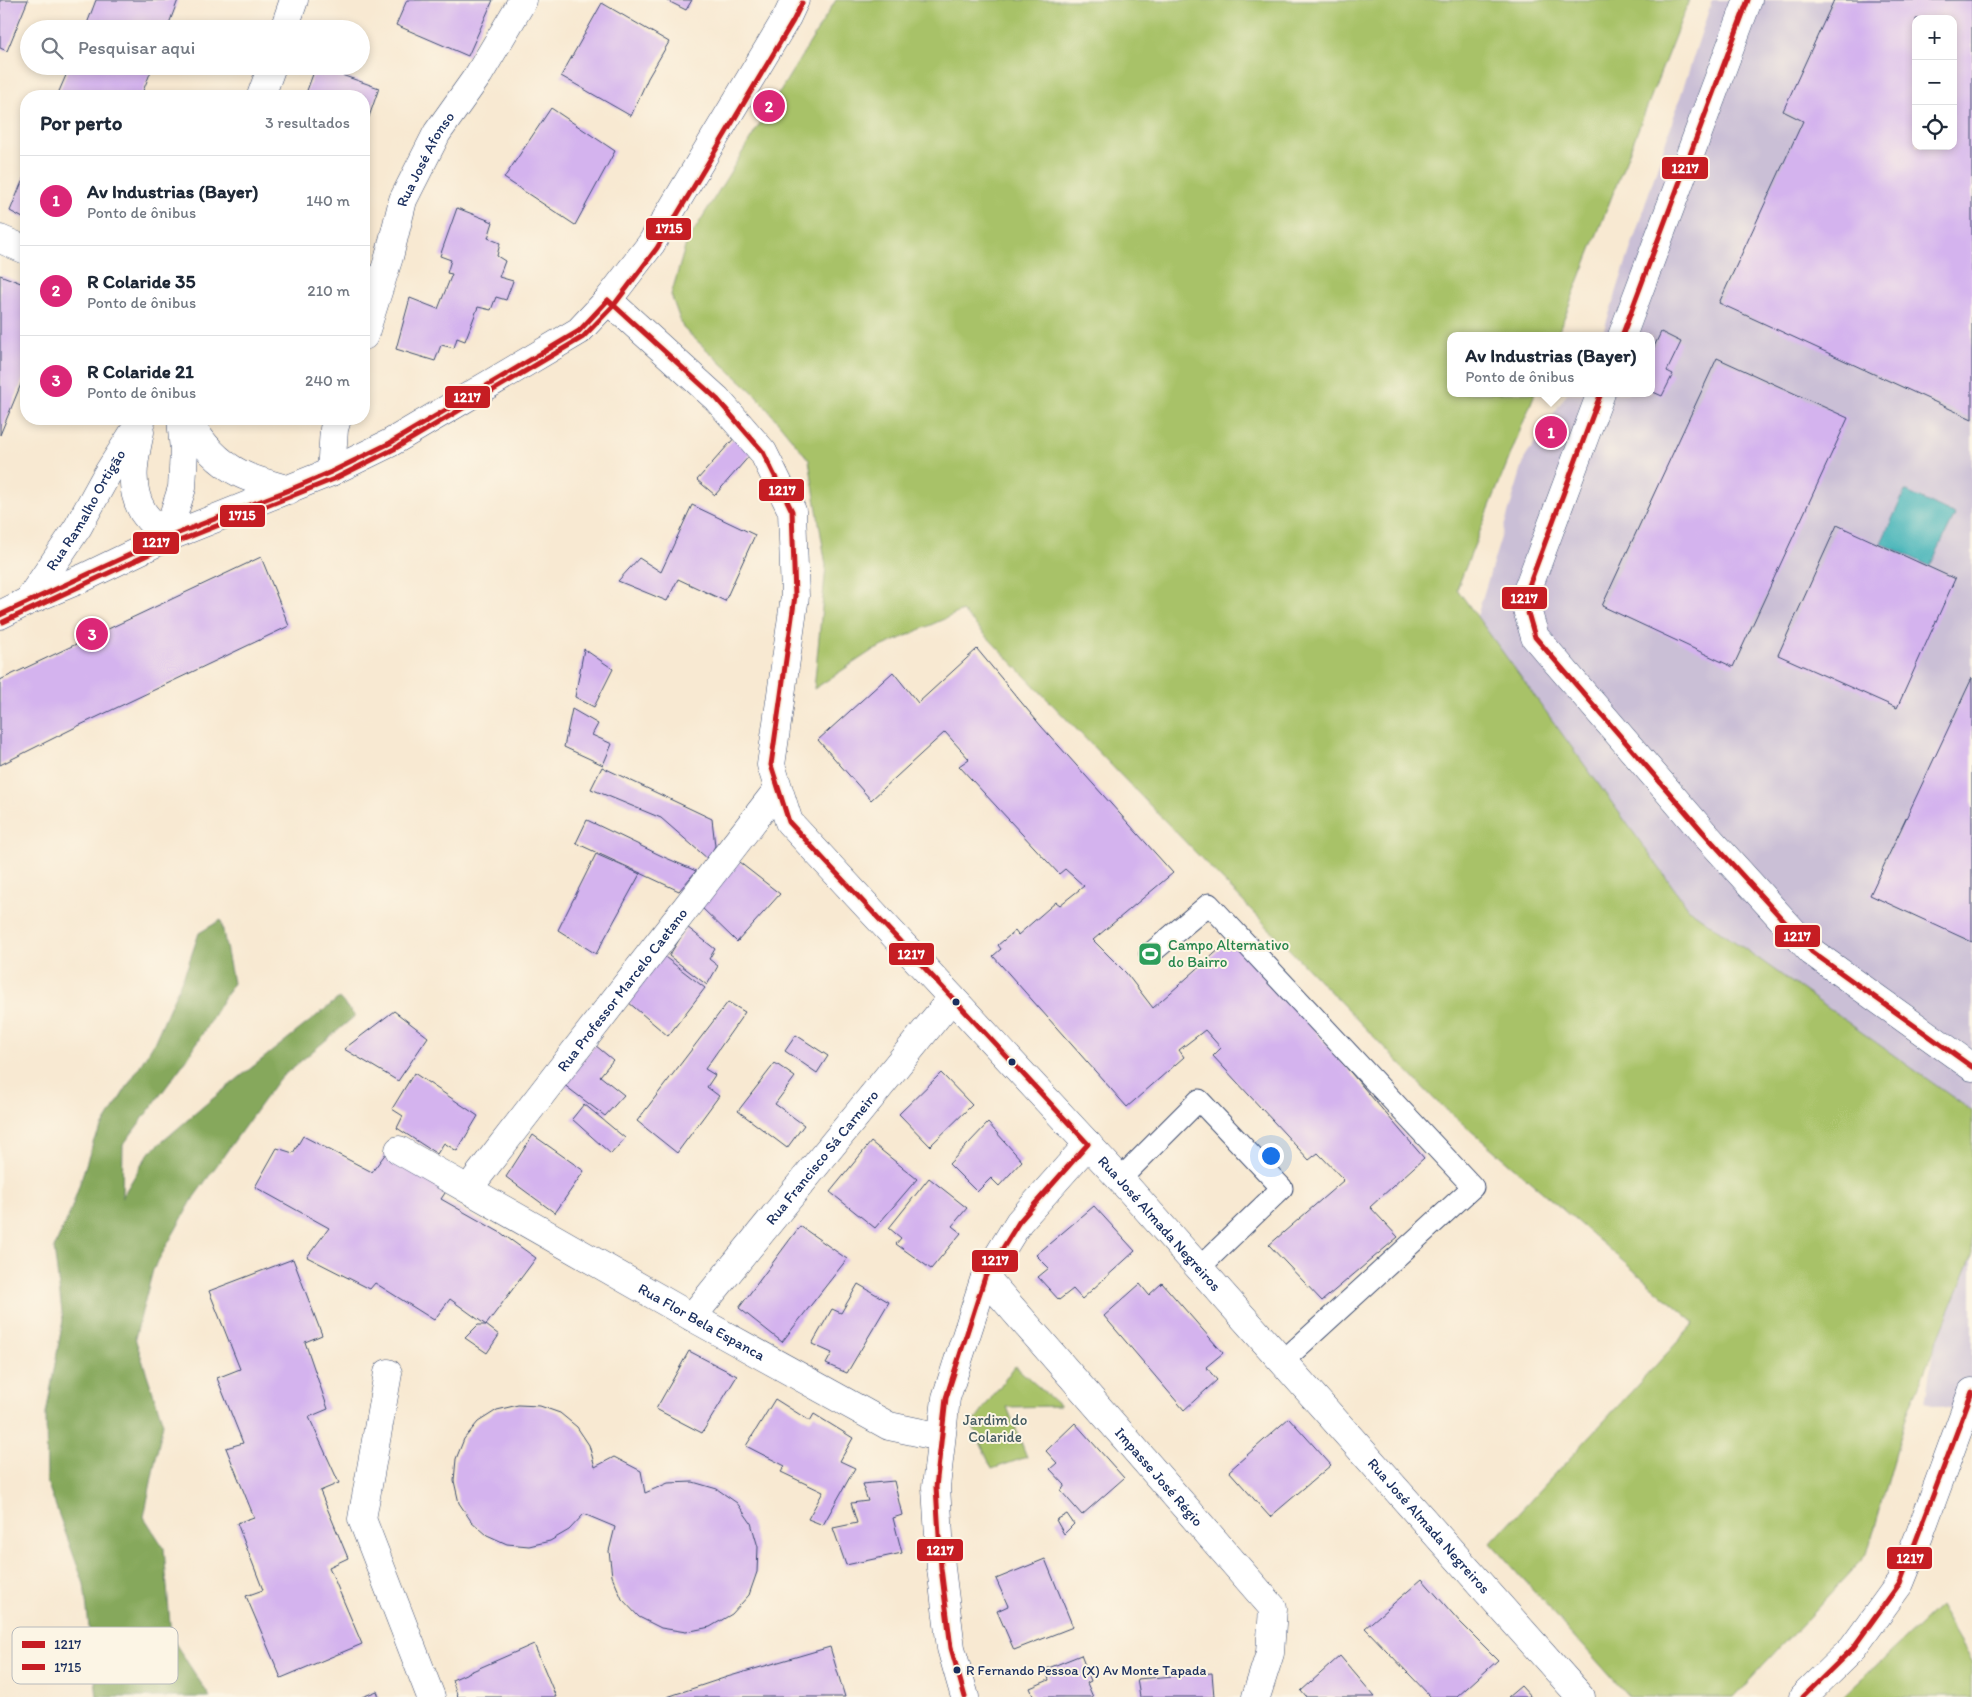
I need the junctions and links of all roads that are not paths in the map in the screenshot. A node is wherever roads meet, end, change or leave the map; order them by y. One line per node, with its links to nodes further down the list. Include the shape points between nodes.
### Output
1 (294, 0): 5 (street)
2 (523, 0): 11 (street, Rua José Afonso, via 479,74 437,134 403,200)
3 (795, 0): 10 (street, via 651,244)
4 (1748, 0): 12 (street)
5 (287, 20)
6 (269, 75): 7 (street)
7 (264, 90)
8 (0, 239): 9 (street)
9 (20, 247)
10 (608, 300): 19 (street, via 579,331 390,443); 24 (street, Rua José Almada Negreiros, via 717,398 763,452 792,511 795,596 771,765)
11 (370, 316)
12 (1624, 332)
13 (1600, 397): 27 (street, via 1524,599 1535,637 1703,832 1812,952)
14 (139, 425): 22 (street, Rua Ramalho Ortigão, via 78,527)
15 (142, 425): 21 (street, Rua Ramalho Ortigão, via 133,464 135,490 143,512)
16 (182, 425): 21 (street, via 182,488)
17 (191, 425): 20 (street, via 214,455 241,474)
18 (336, 425): 19 (street)
19 (331, 472): 20 (street)
20 (289, 490): 21 (street)
21 (166, 538): 22 (street)
22 (28, 601): 23 (street)
23 (0, 615)
24 (778, 789): 26 (street, Rua José Almada Negreiros, via 789,822); 31 (street, Rua Professor Marcelo Caetano)
25 (1150, 954): 35 (lane, via 1209,904 1473,1186)
26 (952, 998): 28 (street, Rua José Almada Negreiros); 34 (street, Rua Francisco Sá Carneiro)
27 (1972, 1066)
28 (1088, 1144): 30 (street, Rua José Almada Negreiros); 33 (street, via 1019,1222)
29 (399, 1150): 31 (street, Rua Flor Bela Espanca)
30 (1120, 1179): 32 (street, Rua José Almada Negreiros); 32 (lane, via 1199,1100 1282,1188)
31 (468, 1190): 34 (street, Rua Flor Bela Espanca)
32 (1199, 1268): 35 (street, Rua José Almada Negreiros)
33 (985, 1277): 38 (street, via 946,1398); 41 (street, Impasse José Régio, via 1273,1608 1270,1653)
34 (692, 1317): 38 (street, Rua Flor Bela Espanca, via 889,1426)
35 (1282, 1362): 42 (street, Rua José Almada Negreiros)
36 (388, 1373): 39 (street, via 362,1519)
37 (1972, 1392): 43 (street, via 1900,1583 1853,1648)
38 (942, 1437): 40 (street, via 936,1487 941,1568 951,1648)
39 (431, 1697)
40 (965, 1697)
41 (1256, 1697)
42 (1581, 1697)
43 (1802, 1697)

